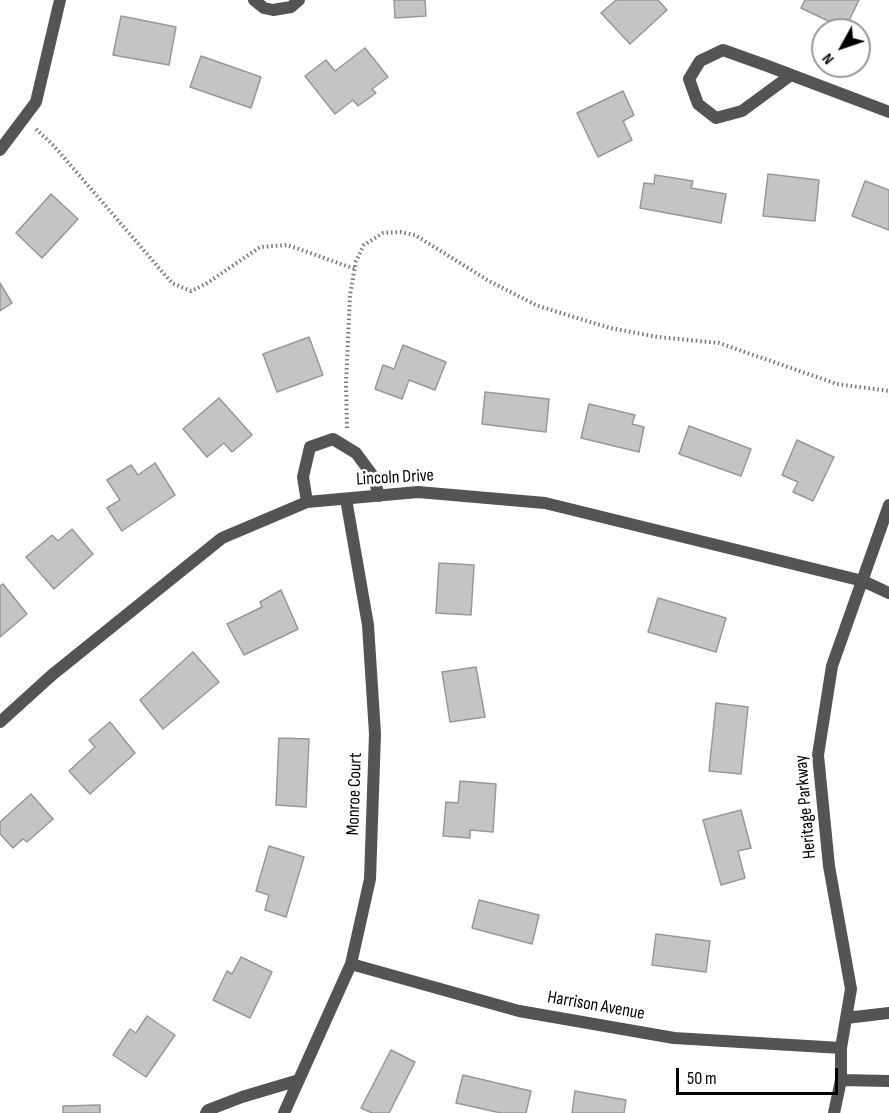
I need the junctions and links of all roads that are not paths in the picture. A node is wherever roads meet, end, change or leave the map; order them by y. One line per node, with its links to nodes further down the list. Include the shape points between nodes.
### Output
1 (60, 0): 6 (street, via 36,102)
2 (254, 0): 3 (street, via 273,10 291,7)
3 (299, 0)
4 (791, 75): 4 (street, via 723,50 700,61 689,79 698,104 716,118 742,111); 5 (street)
5 (889, 112)
6 (0, 150)
7 (378, 496): 8 (street, Lincoln Drive); 9 (street, via 373,476 356,453 333,439 310,447 303,477); 11 (street, Lincoln Drive, via 418,492 545,503)
8 (346, 499): 9 (street, Lincoln Drive); 14 (street, Monroe Court, via 368,625 375,734 370,879)
9 (307, 502): 13 (street, Lincoln Drive, via 222,538 52,675)
10 (889, 505): 11 (street, Heritage Parkway)
11 (863, 581): 12 (street, Lincoln Drive); 16 (street, Heritage Parkway, via 832,666 818,754 829,866 851,989)
12 (889, 593)
13 (0, 722)
14 (351, 964): 17 (street, Harrison Avenue, via 519,1011 563,1019 674,1038); 18 (street, Monroe Court)
15 (889, 1013): 16 (street)
16 (846, 1018): 17 (street, Heritage Parkway)
17 (841, 1048): 19 (street, Heritage Parkway)
18 (299, 1080): 21 (street, via 242,1096); 22 (street, Monroe Court)
19 (841, 1080): 20 (street); 23 (street, Heritage Parkway)
20 (889, 1081)
21 (206, 1113)
22 (284, 1113)
23 (834, 1113)

